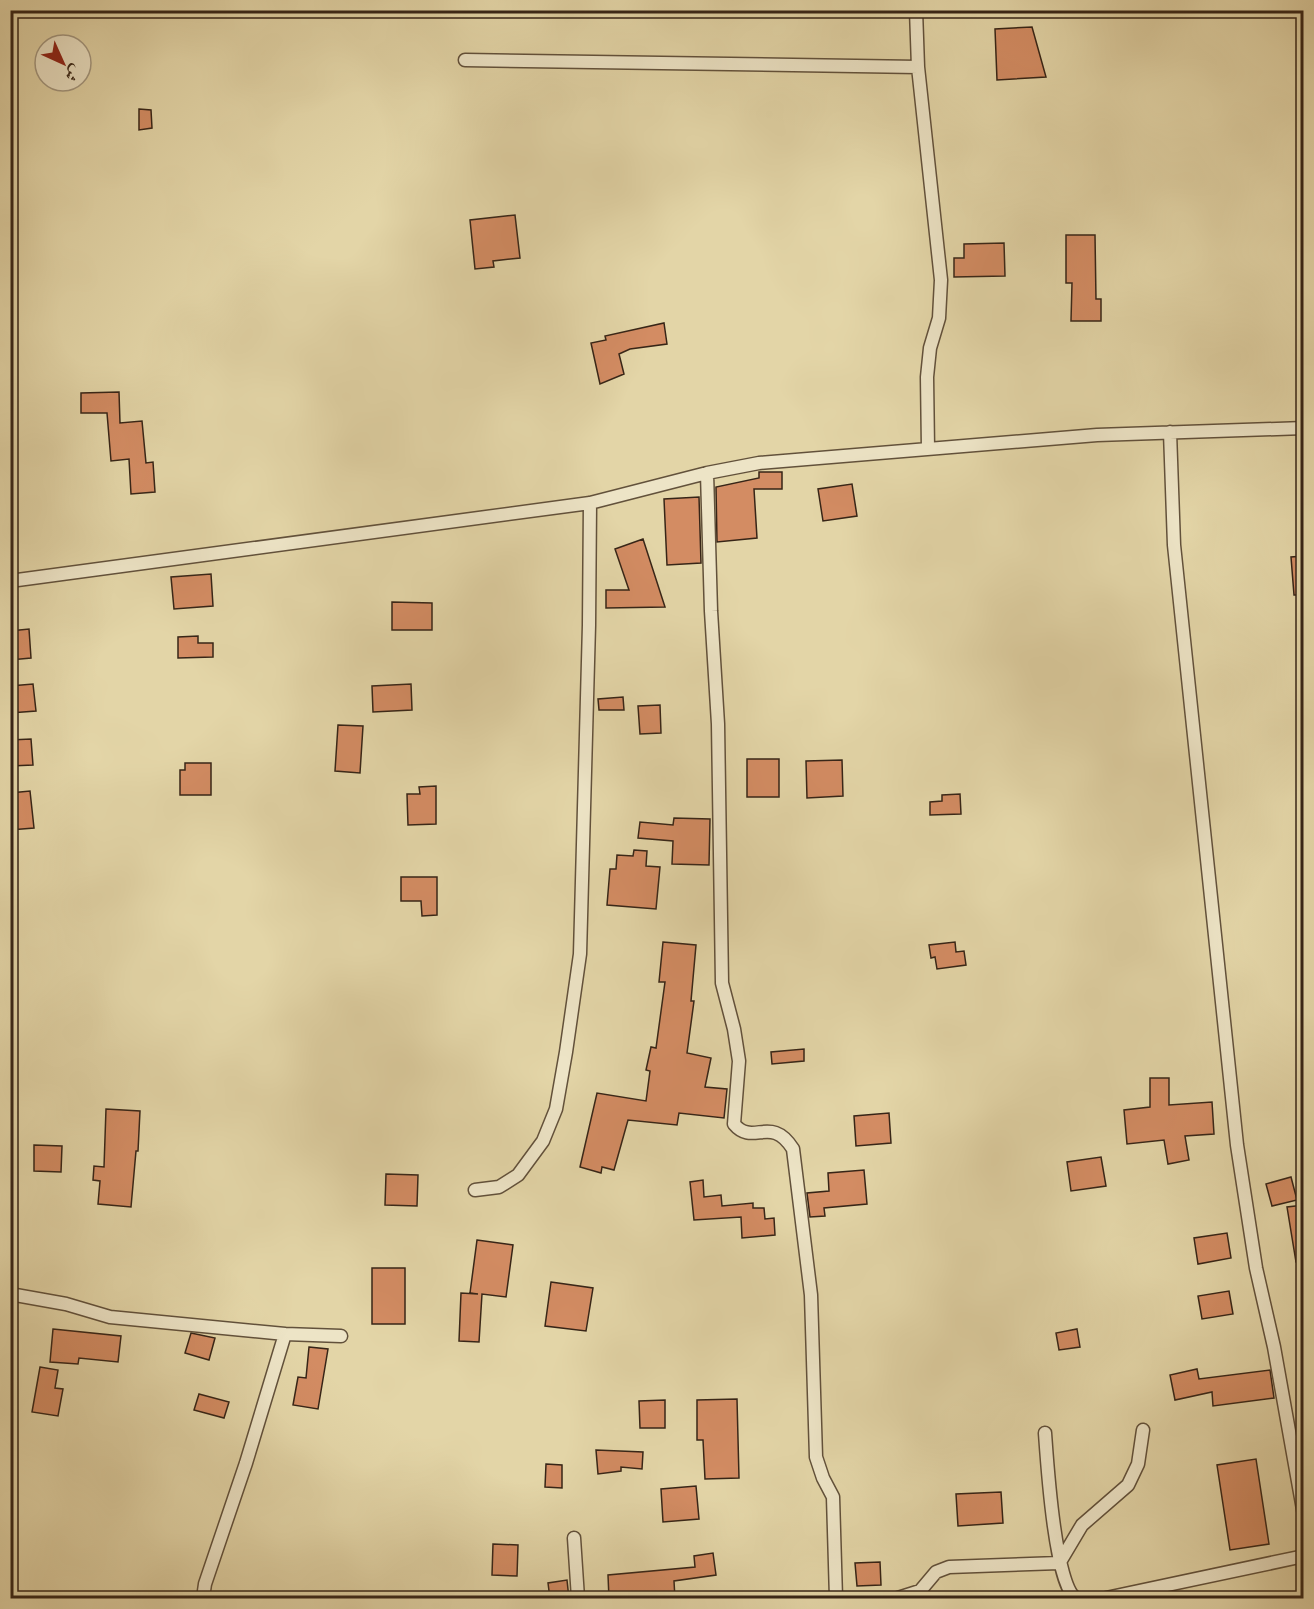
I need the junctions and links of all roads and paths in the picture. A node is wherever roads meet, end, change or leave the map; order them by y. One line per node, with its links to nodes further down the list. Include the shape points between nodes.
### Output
1 (916, 10): 3 (street)
2 (465, 60): 3 (street)
3 (918, 67): 6 (street, via 941,280 939,318 927,377)
4 (1304, 428): 5 (street)
5 (1170, 432): 6 (street); 16 (street, via 1174,545 1237,1145 1256,1268)
6 (928, 449): 7 (street, via 759,463)
7 (707, 473): 8 (street); 22 (street, via 718,724 722,983 739,1060 734,1124 743,1132 784,1135 793,1149 811,1295 816,1457 834,1497)
8 (590, 503): 9 (street); 10 (street, via 580,954 566,1052 556,1109 543,1141 518,1175 499,1187)
9 (10, 580)
10 (475, 1190)
11 (10, 1294): 12 (street, via 110,1317)
12 (285, 1334): 13 (street); 20 (street)
13 (341, 1336)
14 (1143, 1430): 19 (street, via 1138,1464 1128,1485 1082,1525)
15 (1045, 1433): 19 (street)
16 (1304, 1515)
17 (574, 1538): 21 (street)
18 (1304, 1556): 25 (street)
19 (1059, 1563): 23 (street, via 949,1567 936,1572 920,1591); 24 (street, via 1067,1588)
20 (203, 1599)
21 (578, 1599)
22 (836, 1599)
23 (897, 1599)
24 (1076, 1599)
25 (1106, 1599)

